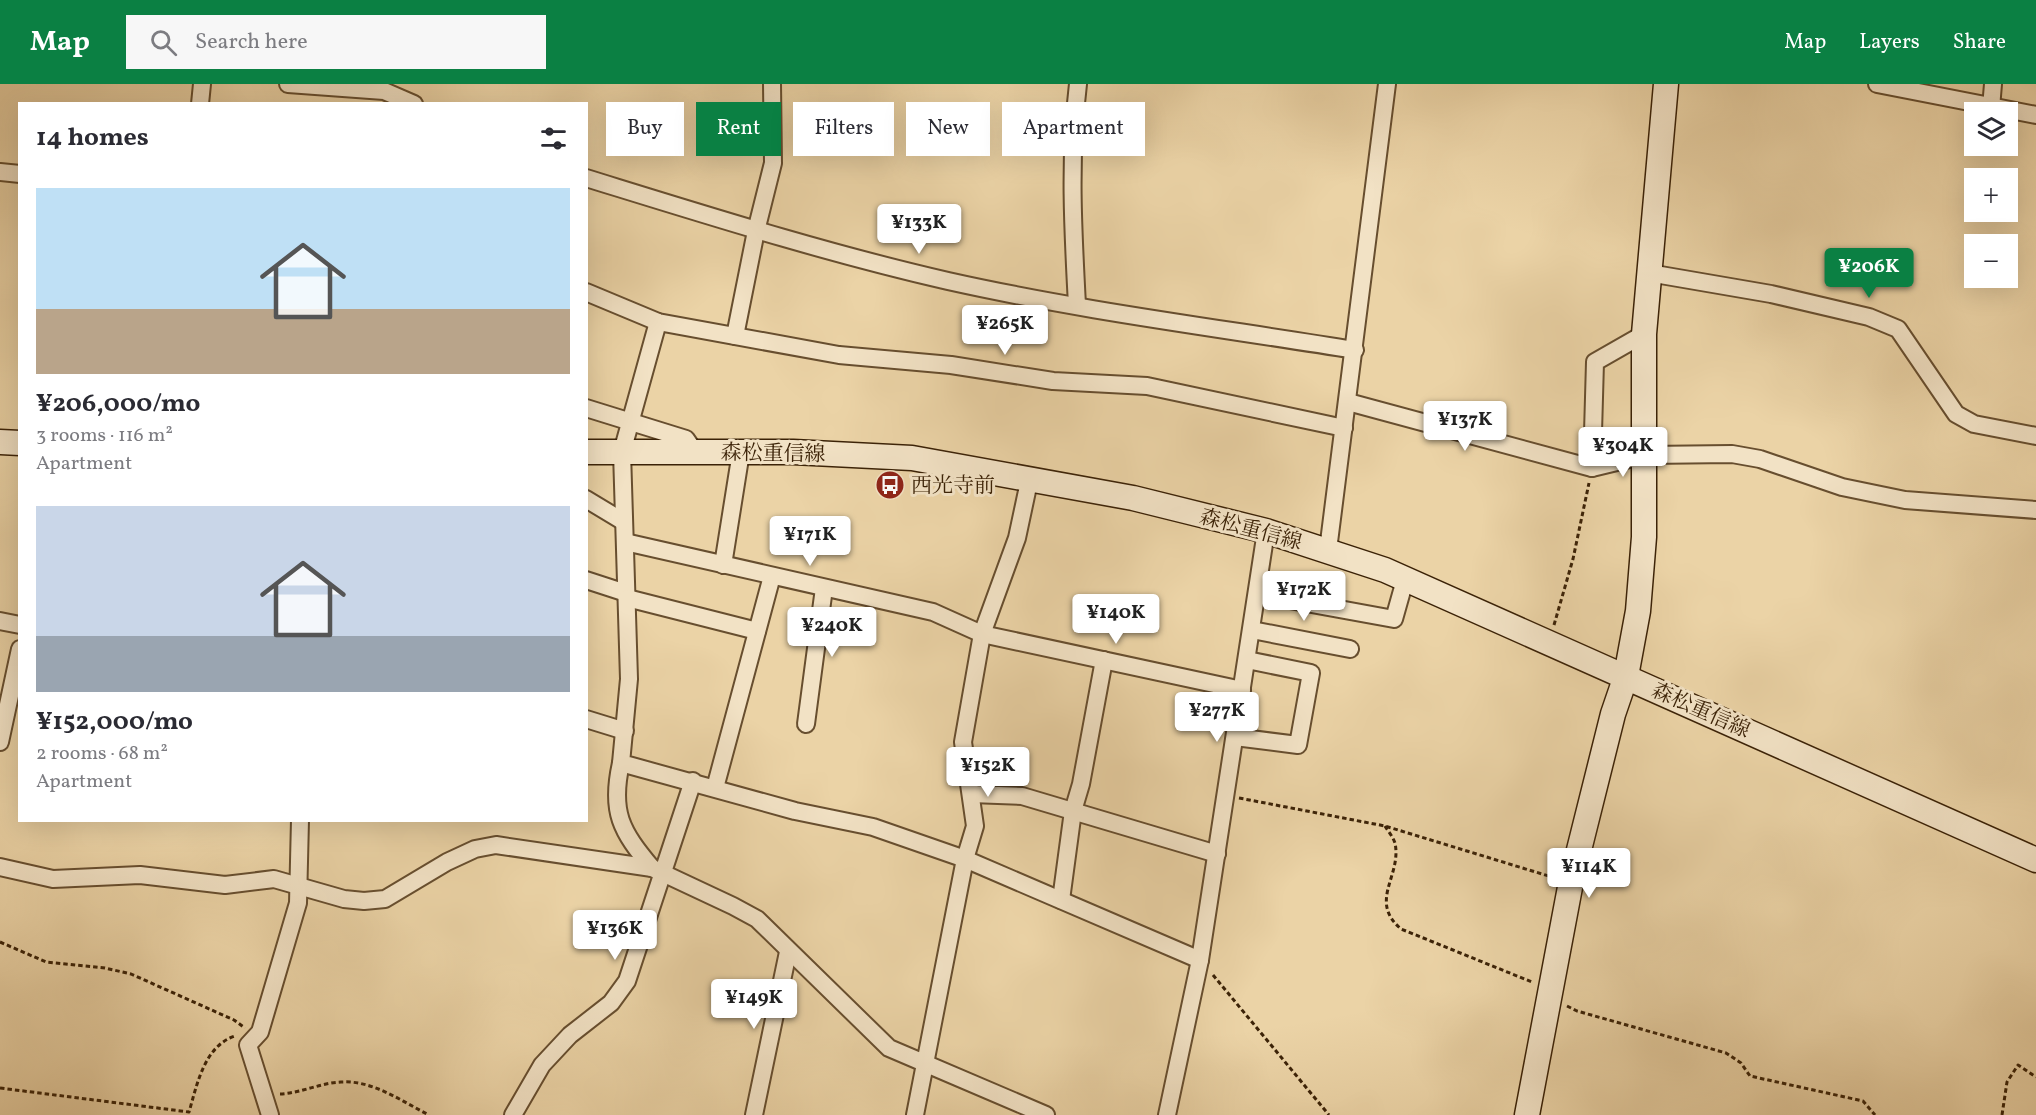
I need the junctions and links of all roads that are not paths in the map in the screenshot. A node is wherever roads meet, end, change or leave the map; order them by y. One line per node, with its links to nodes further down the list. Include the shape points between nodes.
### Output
1 (202, 84): 10 (street)
2 (288, 84): 9 (street)
3 (772, 84): 19 (street, via 773,163)
4 (1078, 84): 22 (street, via 1071,178)
5 (1387, 84): 26 (street)
6 (1666, 84): 20 (main road)
7 (1877, 84): 12 (street)
8 (1993, 84): 13 (street)
9 (384, 93): 11 (street)
10 (200, 102)
11 (409, 102)
12 (1964, 102)
13 (1992, 102)
14 (2018, 112): 15 (street)
15 (2036, 115)
16 (0, 172): 17 (street)
17 (18, 174)
18 (588, 179): 19 (street)
19 (756, 231): 22 (street, via 949,281); 25 (street)
20 (1649, 273): 24 (main road); 31 (street, via 1771,294 1869,317 1898,329 1956,414 1974,424)
21 (588, 293): 23 (street)
22 (1077, 305): 26 (street)
23 (658, 322): 25 (street); 29 (street)
24 (1644, 334): 38 (main road); 39 (street, via 1595,362)
25 (735, 336): 30 (street, via 839,355 951,365 1053,381 1147,386)
26 (1355, 350): 27 (street)
27 (1348, 402): 30 (street); 39 (street)
28 (588, 409): 29 (street)
29 (630, 422): 35 (street); 36 (street, via 686,439)
30 (1344, 428): 46 (street)
31 (2036, 436)
32 (0, 442): 33 (main road)
33 (18, 443)
34 (588, 452): 35 (main road, 森松重信線)
35 (622, 452): 36 (main road, 森松重信線); 43 (street)
36 (695, 452): 37 (main road, 森松重信線)
37 (741, 452): 40 (main road, 森松重信線, via 912,458); 47 (street)
38 (1646, 455): 39 (street); 42 (street, via 1732,454 1760,459 1842,487 1905,500); 63 (main road, via 1639,600)
39 (1592, 468)
40 (1030, 477): 44 (main road, 森松重信線); 58 (street, via 1017,538)
41 (588, 500): 43 (street)
42 (2036, 510)
43 (624, 522): 45 (street)
44 (1266, 531): 46 (main road, 森松重信線); 52 (street)
45 (625, 543): 47 (street); 53 (street)
46 (1328, 550): 49 (main road, 森松重信線)
47 (723, 565): 48 (street)
48 (772, 576): 51 (street); 57 (street)
49 (1405, 580): 52 (street, via 1394,619); 63 (main road, 森松重信線)
50 (588, 581): 53 (street)
51 (824, 588): 58 (street, via 933,612); 66 (street)
52 (1257, 594): 56 (street)
53 (626, 596): 57 (street); 67 (street, via 629,678)
54 (0, 621): 55 (street)
55 (18, 625)
56 (1252, 630): 59 (street); 62 (street)
57 (757, 631): 72 (street)
58 (982, 634): 61 (street); 73 (street, via 963,742)
59 (1350, 649)
60 (18, 658): 69 (street)
61 (1104, 660): 64 (street); 74 (street)
62 (1247, 660): 64 (street); 68 (street, via 1311,673 1298,745)
63 (1626, 676): 78 (main road, 森松重信線); 92 (main road, via 1571,882)
64 (1242, 690): 68 (street)
65 (588, 720): 67 (street)
66 (806, 724)
67 (625, 731): 70 (street)
68 (1236, 737): 76 (street)
69 (0, 742)
70 (621, 763): 71 (street); 80 (street, via 615,801 617,816 632,843)
71 (693, 782): 72 (street); 80 (street)
72 (715, 788): 77 (street, via 795,811 873,827)
73 (970, 794): 74 (street, via 1022,796); 77 (street, via 975,826)
74 (1073, 811): 76 (street); 82 (street)
75 (300, 822): 81 (street)
76 (1217, 854): 84 (street)
77 (965, 860): 82 (street); 85 (street)
78 (2036, 860)
79 (0, 867): 81 (street, via 53,879 140,875 225,885 274,879)
80 (658, 870): 81 (street, via 496,845 475,849 447,862 385,899 344,899); 83 (street, via 757,919); 87 (street, via 627,981 611,1003 570,1035 542,1065)
81 (300, 885): 86 (street, via 298,903 252,1040)
82 (1061, 900): 84 (street)
83 (788, 952): 85 (street, via 889,1048); 88 (street)
84 (1200, 960): 91 (street)
85 (925, 1063): 89 (street); 90 (street)
86 (270, 1115)
87 (513, 1115)
88 (754, 1115)
89 (915, 1115)
90 (1046, 1115)
91 (1167, 1115)
92 (1527, 1115)

